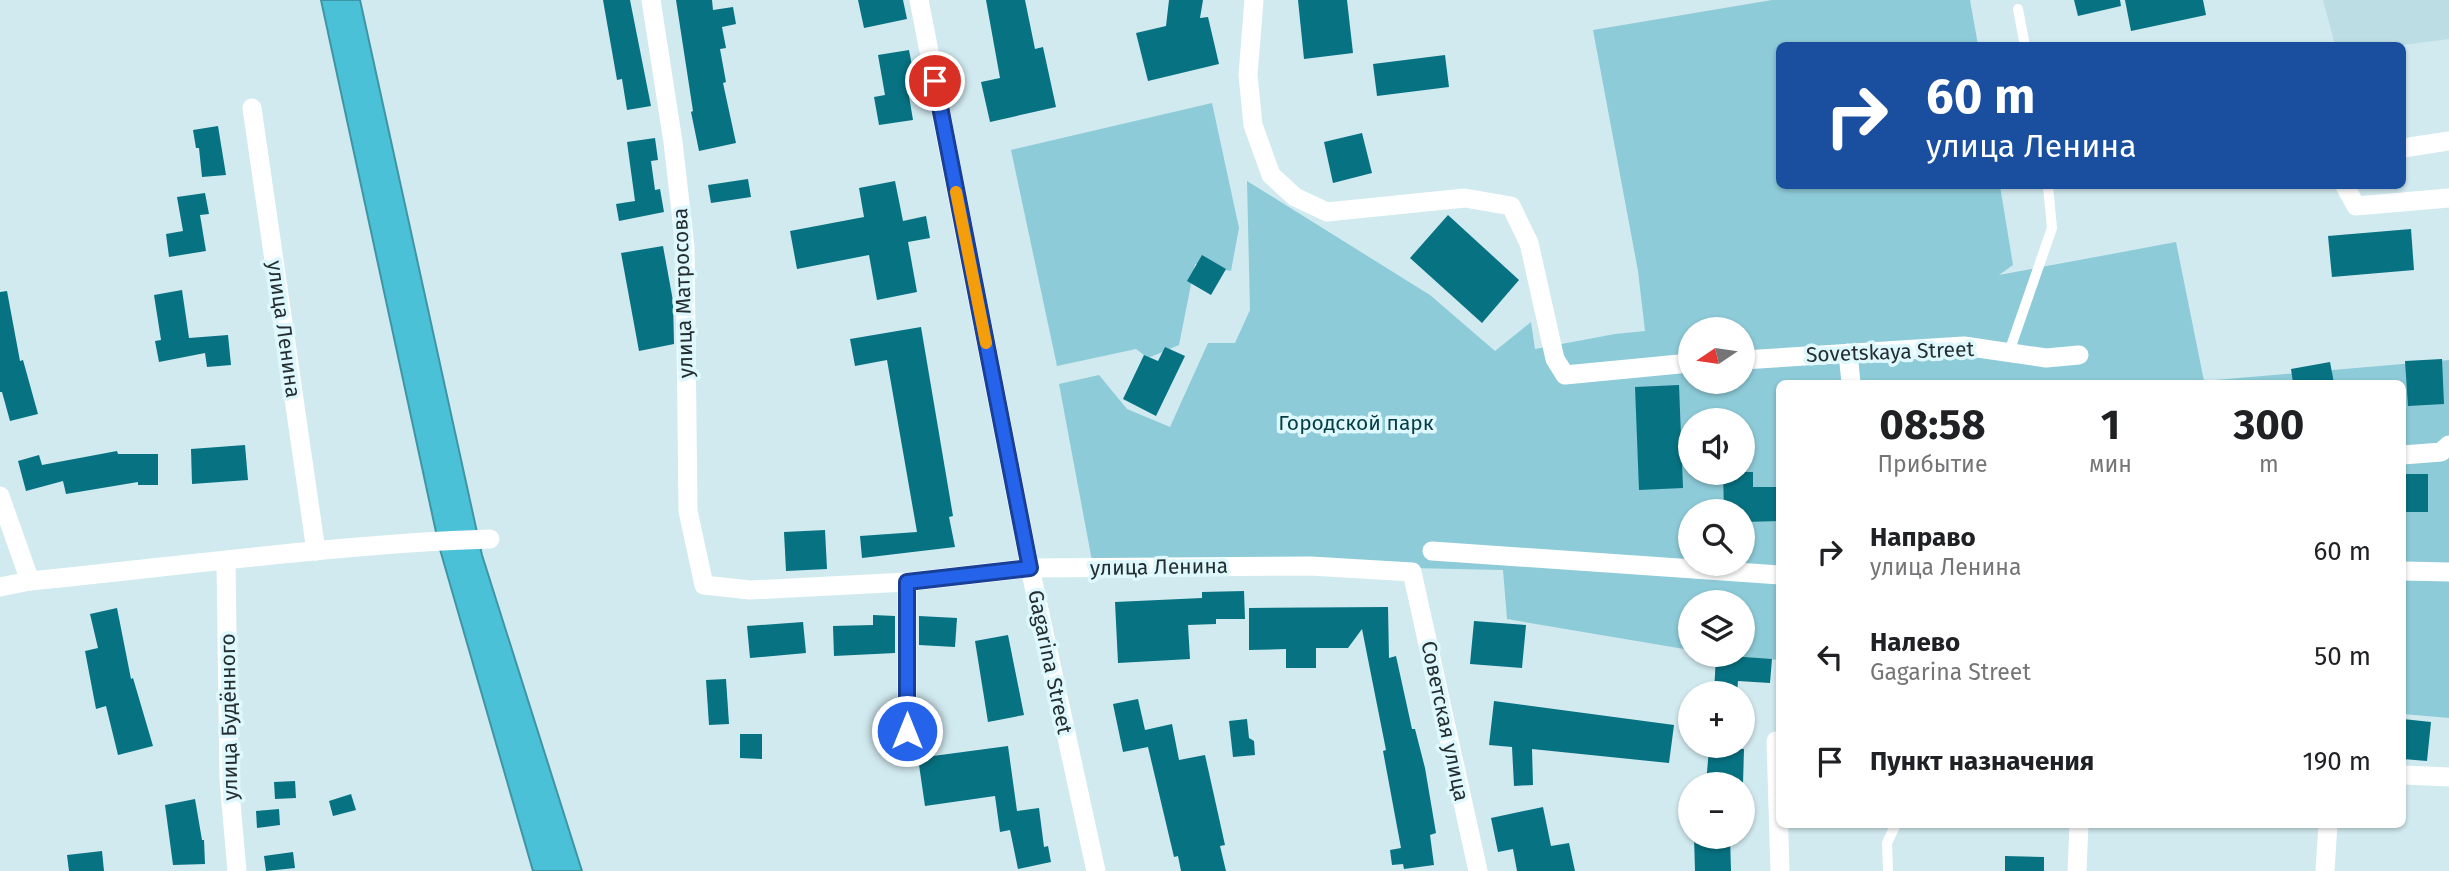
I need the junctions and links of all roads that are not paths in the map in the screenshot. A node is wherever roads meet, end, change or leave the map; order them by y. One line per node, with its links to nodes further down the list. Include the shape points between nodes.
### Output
1 (651, 0): 32 (street, улица Матросова, via 685,247 688,511)
2 (919, 0): 25 (street, Gagarina Street)
3 (1254, 0): 16 (street, via 1248,75 1253,125 1271,175 1295,197 1327,212 1465,198 1511,206 1529,243 1555,359 1566,376)
4 (2018, 9): 5 (lane)
5 (2024, 42)
6 (252, 108): 22 (street, улица Ленина)
7 (2449, 141): 8 (street)
8 (2406, 148)
9 (2048, 189): 12 (lane, via 2052,228)
10 (2347, 189): 11 (street, via 2356,206)
11 (2449, 198)
12 (2009, 352): 13 (street, Sovetskaya Street, via 1964,346); 14 (street, Sovetskaya Street, via 2046,358)
13 (1849, 353): 15 (street, Sovetskaya Street); 17 (street)
14 (2079, 355)
15 (1755, 359)
16 (1678, 364)
17 (1851, 380)
18 (2449, 445): 19 (street, via 2441,452)
19 (2406, 455)
20 (0, 496): 30 (street)
21 (490, 539): 22 (street)
22 (316, 551): 24 (street)
23 (1432, 551): 29 (street)
24 (226, 562): 30 (street); 41 (street, улица Будённого, via 229,780)
25 (1030, 568): 27 (street, улица Ленина, via 1311,566); 31 (street, улица Ленина); 42 (street, Gagarina Street)
26 (2406, 571): 28 (street)
27 (1412, 572): 43 (street, Советская улица)
28 (2449, 572)
29 (1776, 575)
30 (30, 581): 33 (street)
31 (907, 582): 32 (street, улица Ленина, via 750,590); 34 (street)
32 (704, 585)
33 (0, 587)
34 (907, 731)
35 (2406, 775): 36 (street)
36 (2449, 777)
37 (1779, 828): 44 (street)
38 (1894, 828): 45 (lane, via 1887,844)
39 (2079, 828): 46 (street)
40 (2328, 828): 47 (street)
41 (237, 871)
42 (1096, 871)
43 (1478, 871)
44 (1780, 871)
45 (1888, 871)
46 (2077, 871)
47 (2325, 871)

